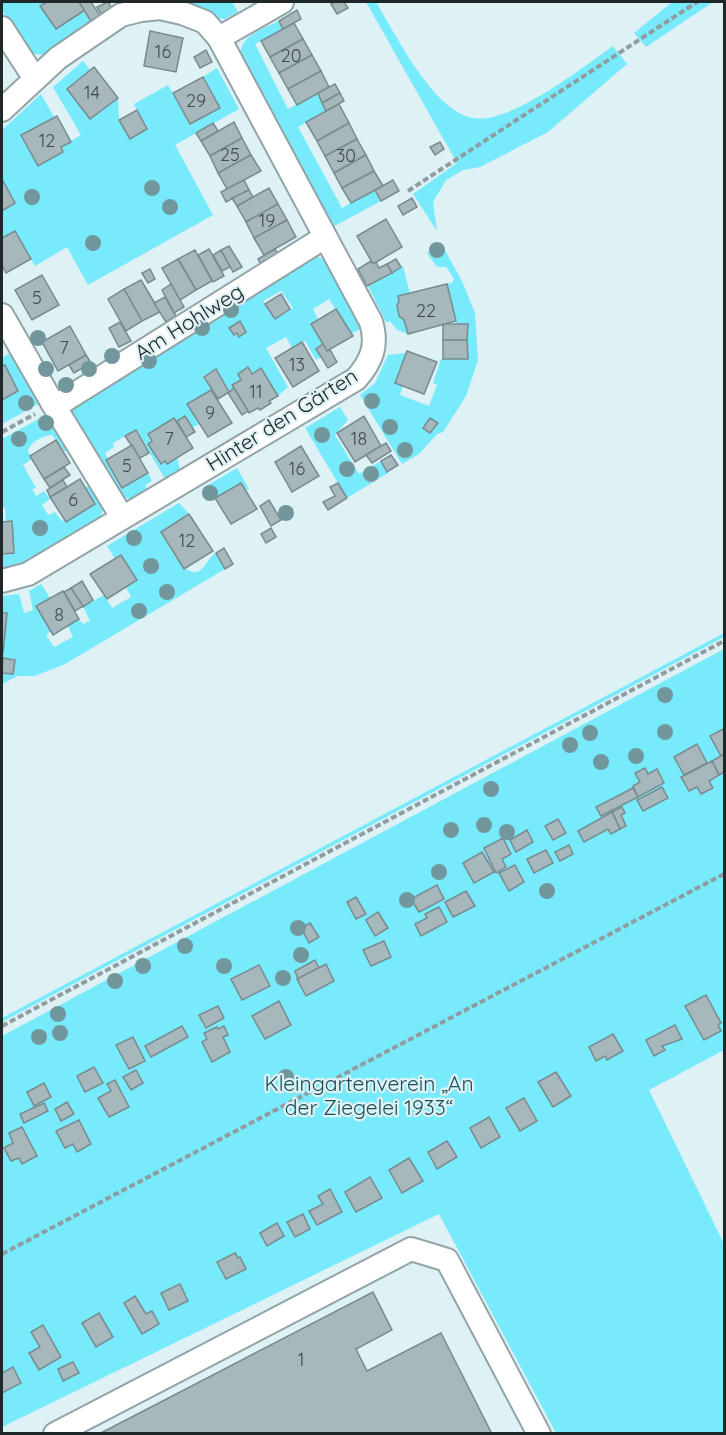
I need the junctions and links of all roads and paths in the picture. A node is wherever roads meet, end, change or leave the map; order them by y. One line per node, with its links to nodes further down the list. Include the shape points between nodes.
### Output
1 (282, 2): 3 (street)
2 (697, 2): 8 (path)
3 (249, 10): 5 (street)
4 (2, 28): 6 (street)
5 (219, 38): 6 (street, via 205,22 182,13 160,8 141,10 104,25); 9 (street, Hinter den Gärten)
6 (35, 79): 7 (street)
7 (2, 110)
8 (408, 190)
9 (325, 237): 11 (street, Am Hohlweg, via 62,402); 13 (street, Hinter den Gärten, via 371,322 374,346 370,361 356,379)
10 (2, 315): 11 (street)
11 (53, 404): 12 (path); 13 (street)
12 (2, 432)
13 (122, 517): 14 (street, Hinter den Gärten, via 28,573)
14 (2, 581)
15 (724, 641): 17 (path)
16 (724, 874): 18 (path)
17 (2, 1026)
18 (2, 1254)
19 (55, 1434): 20 (street, via 411,1249 447,1260)
20 (539, 1434)

